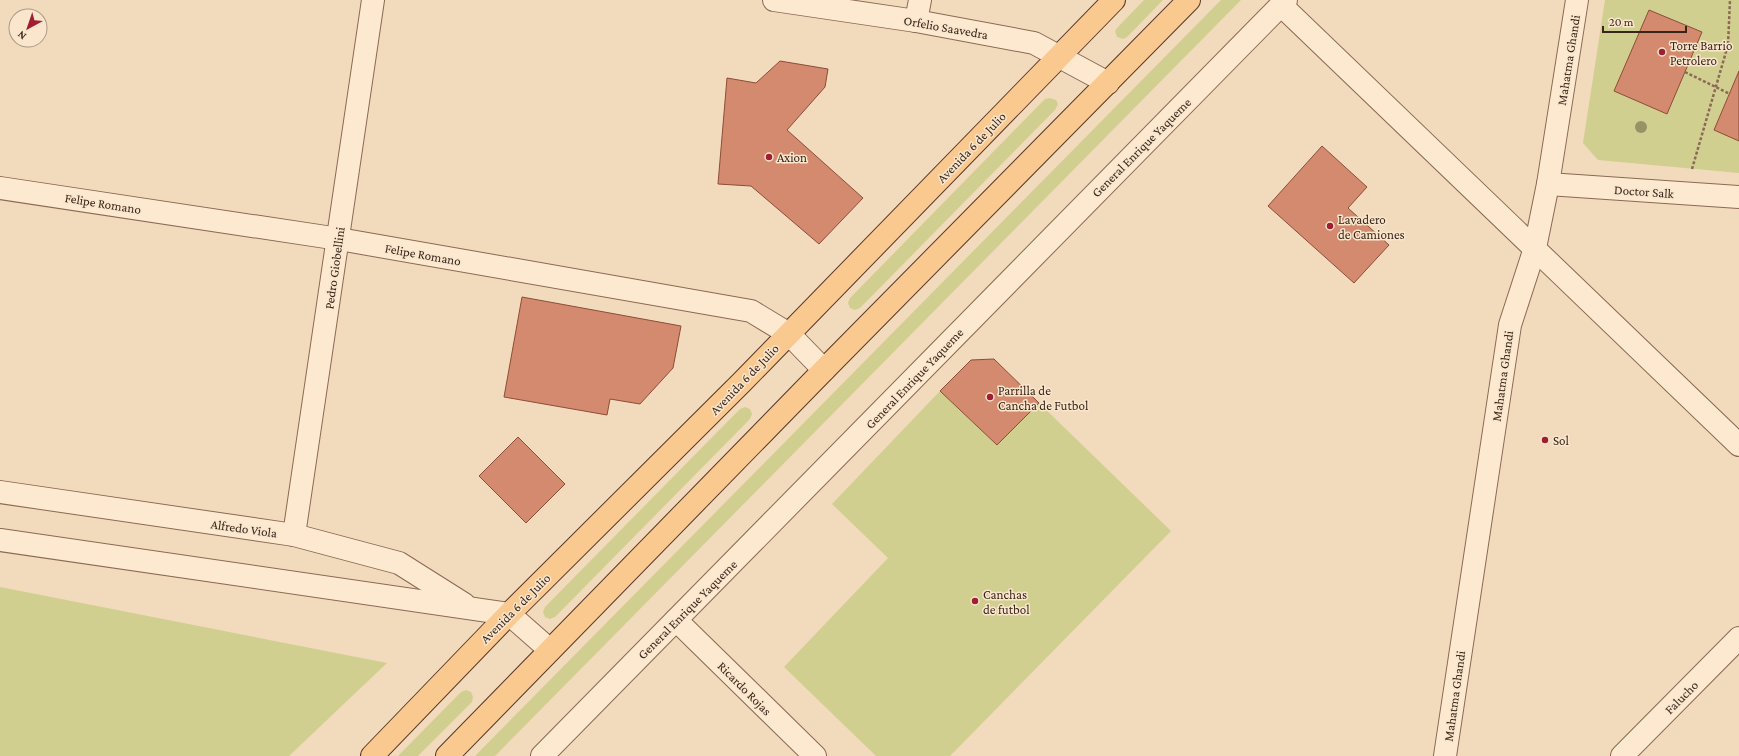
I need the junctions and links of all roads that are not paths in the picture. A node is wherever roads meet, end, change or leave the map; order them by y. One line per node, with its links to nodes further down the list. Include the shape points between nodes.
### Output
1 (373, 0): 14 (street, Pedro Giobellini)
2 (774, 0): 8 (street, Orfelio Saavedra)
3 (920, 0): 8 (street)
4 (1114, 0): 9 (main road, Avenida 6 de Julio)
5 (1188, 0): 10 (main road)
6 (1577, 0): 11 (street, Mahatma Ghandi)
7 (1283, 2): 15 (street); 24 (street, General Enrique Yaqueme)
8 (916, 21): 9 (street, Orfelio Saavedra, via 1034,43)
9 (1060, 56): 10 (street, Orfelio Saavedra); 16 (main road, Avenida 6 de Julio)
10 (1108, 83): 17 (main road)
11 (1548, 184): 13 (street, Doctor Salk); 15 (street, Mahatma Ghandi)
12 (0, 188): 14 (street, Felipe Romano)
13 (1739, 197)
14 (339, 239): 16 (street, Felipe Romano, via 751,310); 20 (street, Pedro Giobellini)
15 (1535, 248): 18 (street); 27 (street, Mahatma Ghandi, via 1510,324)
16 (788, 334): 17 (street, Felipe Romano); 23 (main road, Avenida 6 de Julio)
17 (824, 370): 26 (main road)
18 (1739, 445)
19 (0, 492): 20 (street, Alfredo Viola)
20 (294, 535): 22 (street, Alfredo Viola, via 399,563)
21 (0, 540): 22 (street, Alfredo Viola)
22 (472, 609): 23 (street, Alfredo Viola)
23 (509, 614): 26 (street); 28 (main road, Avenida 6 de Julio)
24 (674, 622): 30 (street, General Enrique Yaqueme); 31 (street, Ricardo Rojas); 32 (street, Ricardo Rojas)
25 (1739, 638): 33 (street, Falucho)
26 (550, 650): 29 (main road)
27 (1447, 754)
28 (372, 756)
29 (447, 756)
30 (542, 756)
31 (804, 756)
32 (815, 756)
33 (1622, 756)

